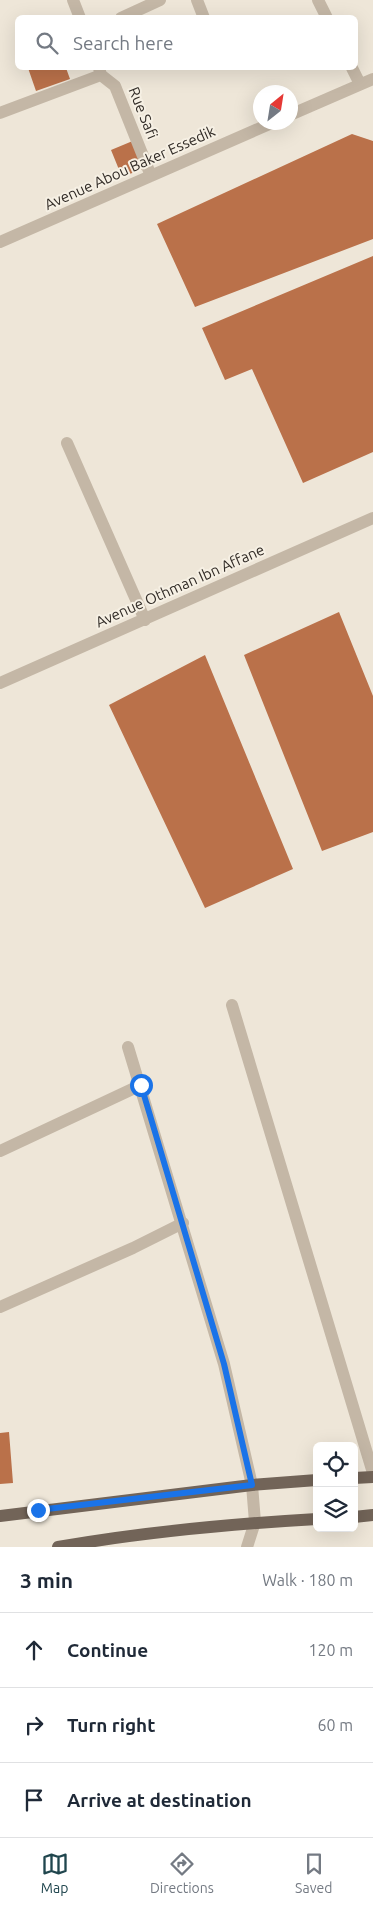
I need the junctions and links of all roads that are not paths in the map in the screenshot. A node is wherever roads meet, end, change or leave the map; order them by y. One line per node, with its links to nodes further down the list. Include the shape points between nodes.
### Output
1 (73, 0): 5 (street)
2 (160, 0): 6 (street)
3 (197, 0): 7 (street)
4 (318, 0): 8 (street)
5 (79, 15)
6 (128, 15)
7 (203, 15)
8 (326, 15)
9 (353, 70): 12 (street)
10 (100, 71): 14 (street); 16 (street, Rue Safi, via 115,86)
11 (373, 79): 12 (street)
12 (360, 84): 13 (street)
13 (298, 111)
14 (0, 113)
15 (256, 130): 16 (street, Avenue Abou Baker Essedik)
16 (151, 176): 17 (street, Avenue Abou Baker Essedik)
17 (0, 242)
18 (67, 444): 20 (street)
19 (373, 518): 20 (street, Avenue Othman Ibn Affane)
20 (145, 620): 21 (street, Avenue Othman Ibn Affane)
21 (0, 684)
22 (232, 1005): 28 (street)
23 (128, 1047): 24 (street)
24 (141, 1085): 25 (street); 26 (street)
25 (0, 1151)
26 (183, 1223): 27 (street); 31 (street, via 224,1364)
27 (0, 1307)
28 (373, 1475): 29 (main road)
29 (358, 1477)
30 (313, 1480): 31 (main road)
31 (252, 1485): 33 (main road); 36 (street)
32 (373, 1515): 34 (main road)
33 (0, 1516)
34 (358, 1516)
35 (313, 1519): 36 (main road)
36 (256, 1522): 37 (main road); 38 (street)
37 (58, 1547)
38 (247, 1547)

